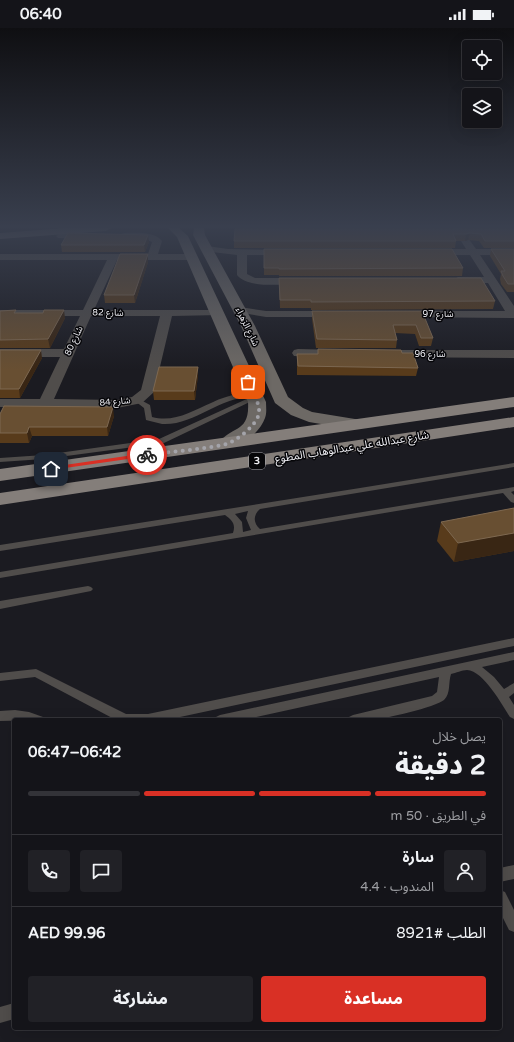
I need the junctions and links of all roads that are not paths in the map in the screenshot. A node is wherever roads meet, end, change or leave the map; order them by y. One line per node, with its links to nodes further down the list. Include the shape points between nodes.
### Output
1 (104, 275): 14 (street, شارع 80)
2 (199, 275): 10 (street)
3 (221, 275): 9 (street, شارع الزهراء)
4 (242, 275): 8 (street, via 255,281)
5 (488, 275): 7 (street)
6 (444, 280): 7 (street)
7 (491, 280): 11 (street)
8 (310, 281)
9 (226, 284): 10 (street); 20 (street, شارع الزهراء)
10 (204, 286): 16 (street)
11 (501, 295): 12 (street); 19 (street)
12 (514, 295)
13 (0, 313): 14 (street, شارع 82)
14 (87, 313): 15 (street, شارع 82); 23 (street, شارع 80)
15 (167, 313): 16 (street, شارع 82); 30 (street, شارع 84, via 147,392)
16 (216, 313): 21 (street)
17 (346, 314): 20 (street, via 266,314)
18 (386, 314): 19 (street, شارع 97)
19 (514, 315)
20 (244, 319): 21 (street, via 243,329); 28 (street, شارع الزهراء)
21 (223, 328): 29 (street)
22 (0, 353): 23 (street)
23 (68, 353): 33 (street, شارع 80)
24 (298, 353): 25 (street)
25 (354, 354)
26 (378, 354): 27 (street, شارع 96)
27 (514, 354)
28 (278, 392): 29 (street, via 271,396); 35 (street, شارع الزهراء, via 281,399 299,414 326,421)
29 (255, 396): 30 (lane, via 247,394 229,397 192,415 166,420 149,418 147,407); 36 (street, via 259,412 252,427); 37 (lane, via 161,441 44,457)
30 (137, 400): 33 (street, شارع 84, via 117,404)
31 (514, 402): 35 (main road, شارع عبدالله علي عبدالوهاب المطوع / 3)
32 (0, 403): 33 (street, شارع 84)
33 (45, 404)
34 (514, 422): 41 (main road, شارع عبدالله علي عبدالوهاب المطوع / 3)
35 (355, 424): 36 (main road, شارع عبدالله علي عبدالوهاب المطوع / 3)
36 (228, 443): 39 (main road, شارع عبدالله علي عبدالوهاب المطوع / 3)
37 (0, 460)
38 (514, 465): 43 (lane)
39 (0, 475)
40 (510, 490): 42 (lane); 45 (lane)
41 (0, 499)
42 (514, 500)
43 (258, 507): 44 (lane); 45 (lane, via 250,518 253,527)
44 (226, 512): 46 (lane, via 238,522); 47 (lane)
45 (259, 532): 46 (lane)
46 (236, 536): 48 (lane)
47 (0, 548)
48 (0, 576)
49 (88, 589): 50 (lane)
50 (0, 605)
51 (514, 642): 62 (lane)
52 (514, 656): 53 (lane)
53 (468, 666): 54 (lane); 57 (lane, via 488,676)
54 (447, 671): 63 (lane); 64 (lane, via 440,698)
55 (0, 678): 61 (lane, via 36,673)
56 (514, 687): 57 (lane)
57 (502, 697): 58 (lane)
58 (514, 714)
59 (0, 716): 60 (lane, via 20,714)
60 (33, 718)
61 (123, 718)
62 (153, 718)
63 (229, 718)
64 (362, 718)
65 (514, 872): 66 (lane)
66 (502, 875)
67 (502, 901): 68 (lane)
68 (514, 925)
69 (12, 1012): 70 (lane)
70 (0, 1015)

